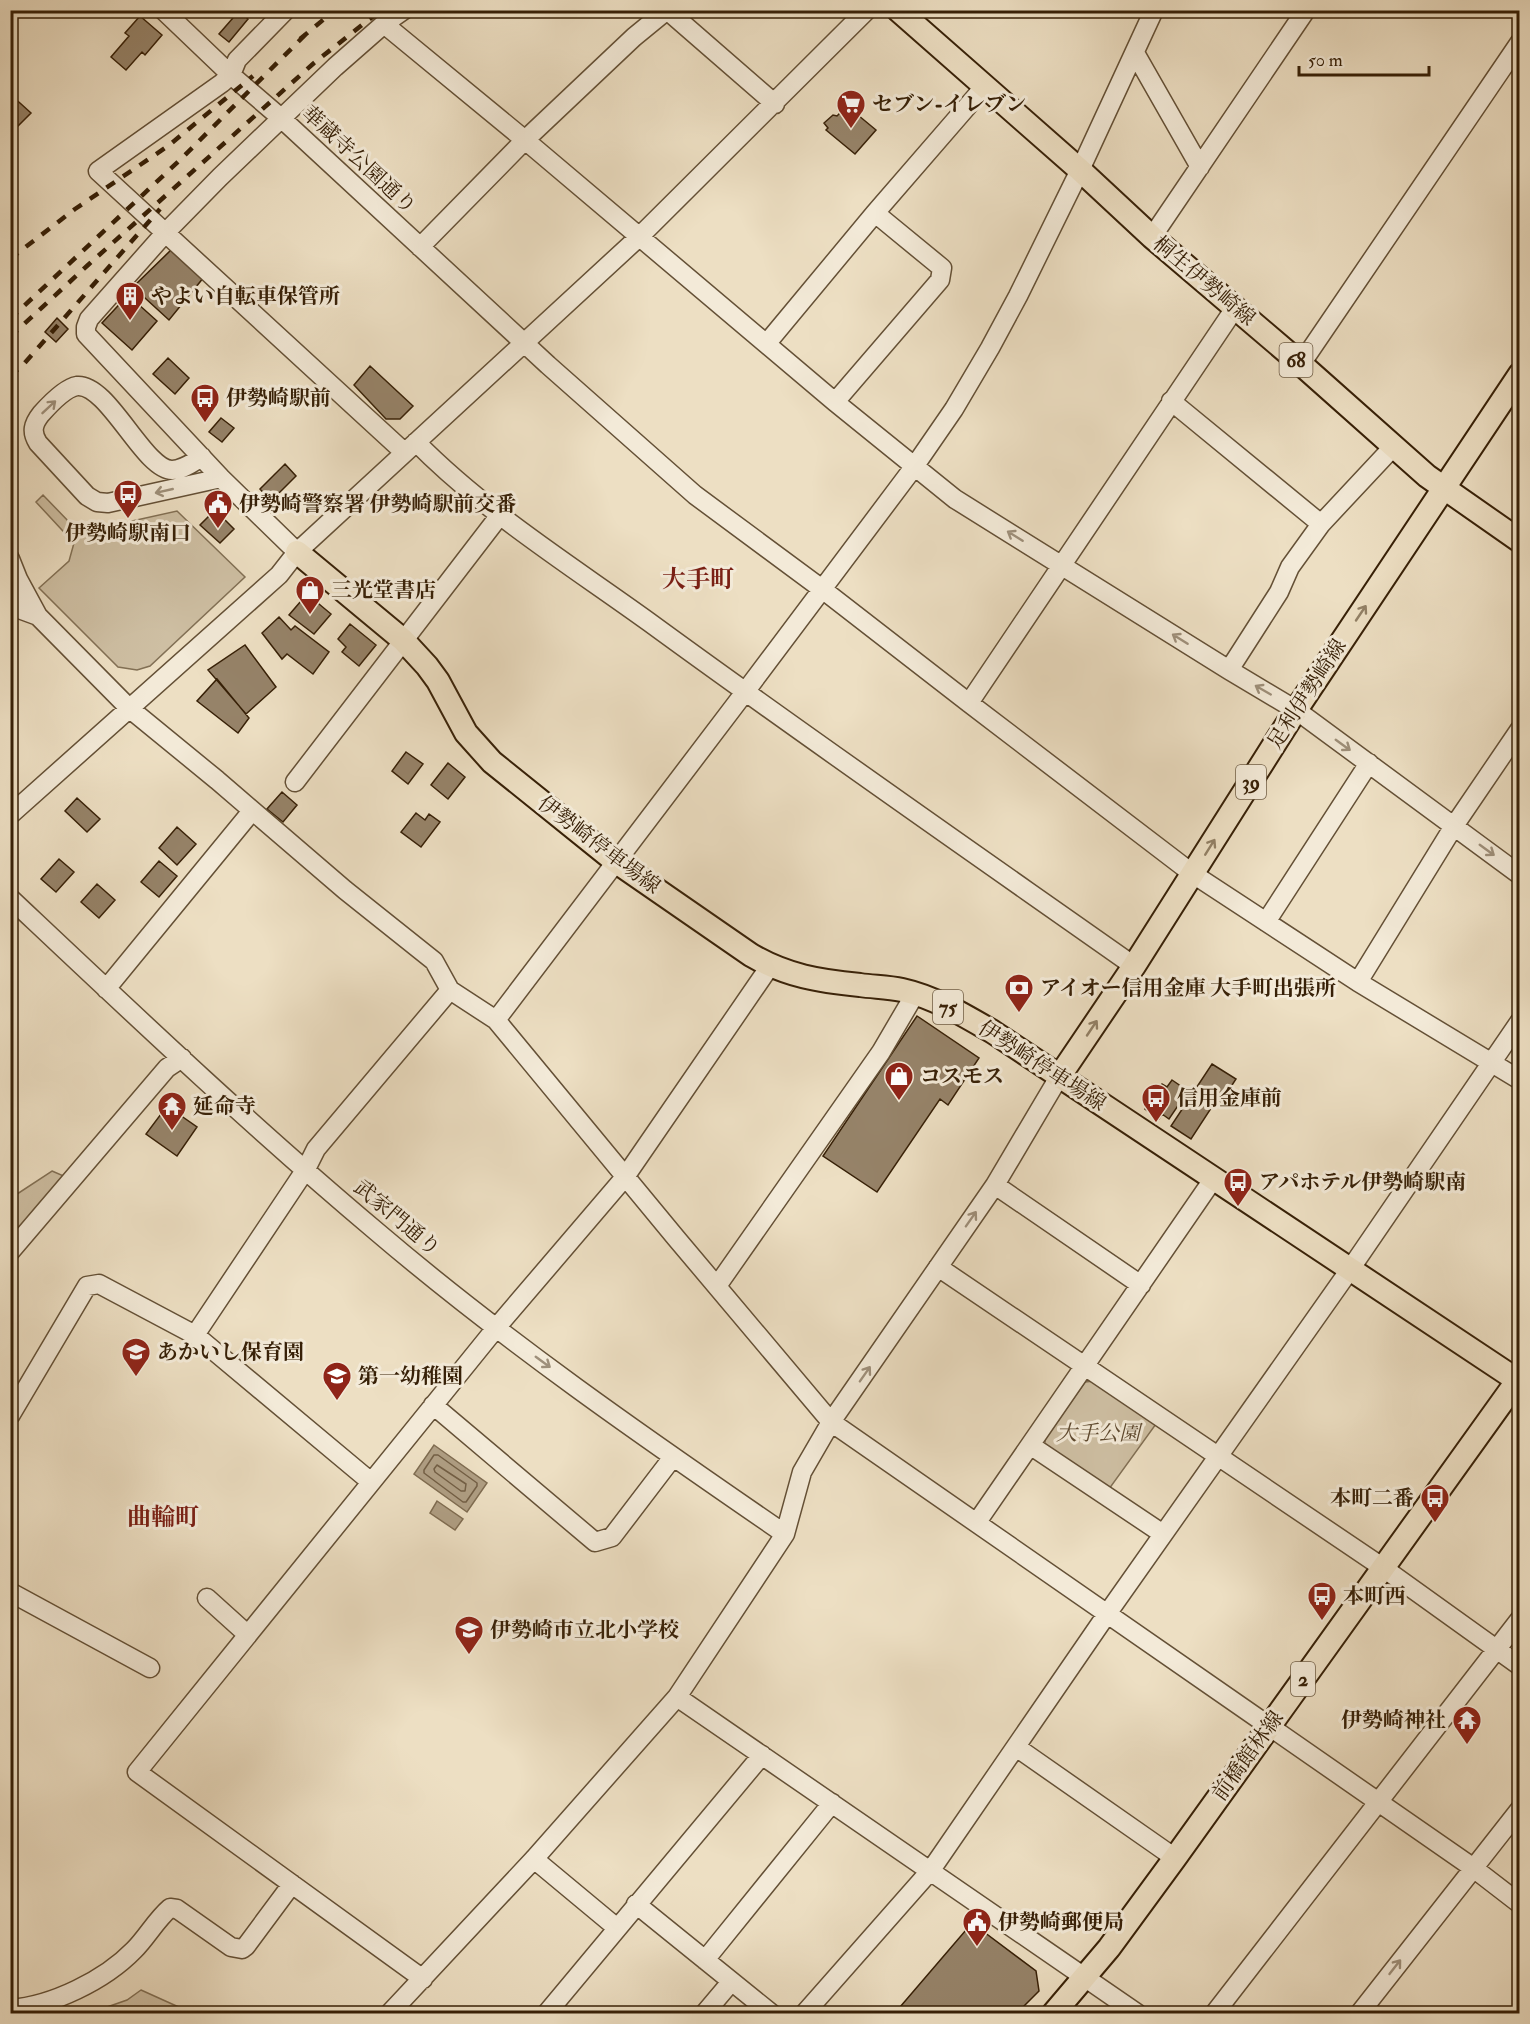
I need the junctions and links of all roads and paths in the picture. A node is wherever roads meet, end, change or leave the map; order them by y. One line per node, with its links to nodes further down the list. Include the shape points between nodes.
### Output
1 (163, 10): 12 (street, 華蔵寺公園通り)
2 (286, 10): 12 (street, via 237,60)
3 (404, 10): 9 (street)
4 (667, 10): 14 (street); 16 (street)
5 (867, 10): 14 (street)
6 (898, 10): 13 (main road, 桐生伊勢崎線 / 68)
7 (1306, 10): 17 (street)
8 (1153, 11): 11 (street)
9 (384, 24): 15 (street); 16 (street)
10 (1520, 42): 27 (street)
11 (1135, 53): 17 (street); 18 (street)
12 (231, 75): 15 (street, 華蔵寺公園通り); 20 (street, via 98,171)
13 (985, 86): 18 (main road, 桐生伊勢崎線 / 68); 19 (street)
14 (775, 104): 21 (street)
15 (281, 118): 20 (street); 23 (street, 華蔵寺公園通り)
16 (525, 140): 21 (street); 23 (street)
17 (1200, 167): 22 (street)
18 (1080, 170): 22 (main road, 桐生伊勢崎線 / 68); 34 (street, via 990,348)
19 (875, 213): 26 (street); 30 (street, via 942,268 940,280)
20 (166, 232): 32 (street); 33 (street, via 89,319 86,334)
21 (639, 237): 25 (street); 26 (street)
22 (1152, 237): 24 (main road, 桐生伊勢崎線 / 68)
23 (420, 247): 25 (street, 華蔵寺公園通り)
24 (1235, 308): 27 (main road, 桐生伊勢崎線 / 68); 29 (street)
25 (524, 343): 32 (street); 43 (street, 華蔵寺公園通り, via 695,495)
26 (767, 343): 30 (street)
27 (1301, 364): 31 (main road, 桐生伊勢崎線 / 68)
28 (1520, 374): 36 (main road, 足利伊勢崎線 / 39)
29 (1171, 401): 38 (street); 42 (street)
30 (835, 402): 34 (street)
31 (1394, 446): 36 (main road, 桐生伊勢崎線 / 68); 38 (street)
32 (410, 447): 37 (street); 40 (street)
33 (202, 457): 35 (street); 35 (street, one-way to 33, via 108,503 97,502 38,443 33,427 40,415 78,386 96,394 159,465 178,469)
34 (914, 467): 42 (street, one-way to 34, via 955,499); 43 (street)
35 (221, 478): 40 (street)
36 (1444, 489): 39 (main road, 桐生伊勢崎線 / 68); 51 (main road, 足利伊勢崎線 / 39, one-way to 36)
37 (500, 515): 46 (street); 48 (street)
38 (1321, 524): 47 (street, via 1290,567 1280,592)
39 (1520, 541)
40 (297, 552): 46 (main road, 伊勢崎停車場線 / 75); 50 (street, via 279,575)
41 (10, 560): 45 (street)
42 (1061, 565): 47 (street, one-way to 42); 49 (street)
43 (822, 589): 48 (street); 49 (street, 華蔵寺公園通り)
44 (10, 601): 45 (street)
45 (38, 616): 50 (street)
46 (403, 640): 54 (street); 58 (main road, 伊勢崎停車場線 / 75, via 432,673 480,751)
47 (1230, 670): 51 (street, one-way to 47)
48 (745, 692): 58 (street); 64 (street)
49 (969, 703): 59 (street, 華蔵寺公園通り)
50 (129, 708): 55 (street); 56 (street)
51 (1296, 710): 53 (street, one-way to 53); 59 (main road, 足利伊勢崎線 / 39, one-way to 51)
52 (1520, 729): 57 (street)
53 (1369, 763): 57 (street); 62 (street)
54 (295, 782)
55 (252, 811): 66 (street); 67 (street, via 434,961)
56 (10, 815)
57 (1454, 826): 60 (street, one-way to 60); 65 (street)
58 (615, 861): 63 (main road, 伊勢崎停車場線 / 75); 69 (street)
59 (1193, 874): 62 (street, 華蔵寺公園通り); 64 (main road, 足利伊勢崎線 / 39)
60 (1520, 874)
61 (10, 898): 66 (street, 武家門通り)
62 (1266, 922): 65 (street, 華蔵寺公園通り)
63 (771, 966): 68 (main road, 伊勢崎停車場線 / 75, via 826,981); 76 (street)
64 (1134, 966): 73 (main road, 足利伊勢崎線 / 39, one-way to 64)
65 (1358, 982): 72 (street, 華蔵寺公園通り)
66 (106, 988): 71 (street, 武家門通り)
67 (450, 990): 69 (street); 75 (street, via 316,1149)
68 (915, 994): 73 (main road, 伊勢崎停車場線 / 75, via 953,1009 993,1032); 83 (street, via 881,1052)
69 (496, 1020): 76 (street)
70 (1520, 1021): 72 (street)
71 (182, 1058): 75 (street, 武家門通り); 79 (street, via 167,1068)
72 (1491, 1062): 74 (street, 華蔵寺公園通り); 81 (street)
73 (1059, 1077): 77 (main road, 伊勢崎停車場線 / 75); 78 (street)
74 (1520, 1080)
75 (306, 1169): 84 (street, 武家門通り); 85 (street)
76 (625, 1177): 83 (street); 84 (street)
77 (1214, 1179): 81 (main road, 伊勢崎停車場線 / 75); 82 (street)
78 (994, 1185): 80 (street, one-way to 78); 82 (street)
79 (10, 1252)
80 (938, 1267): 86 (street); 90 (street, one-way to 80)
81 (1351, 1268): 87 (main road, 伊勢崎停車場線 / 75); 93 (street)
82 (1141, 1285): 86 (street)
83 (717, 1286): 90 (street)
84 (496, 1328): 88 (street); 92 (street, 武家門通り, one-way to 92)
85 (195, 1335): 89 (street, via 99,1284 87,1286); 94 (street)
86 (1085, 1366): 91 (street); 93 (street)
87 (1519, 1379): 98 (main road, 前橋館林線 / 2)
88 (433, 1405): 92 (street, via 595,1542 612,1537); 94 (street)
89 (10, 1416)
90 (831, 1422): 95 (street); 96 (street, via 802,1472)
91 (1030, 1445): 95 (street); 97 (street)
92 (673, 1457): 96 (street, 武家門通り)
93 (1218, 1458): 97 (street); 98 (street)
94 (371, 1482): 103 (street)
95 (977, 1522): 101 (street)
96 (784, 1534): 107 (street)
97 (1163, 1534): 101 (street)
98 (1382, 1567): 104 (street); 108 (main road, 前橋館林線 / 2)
99 (10, 1592): 106 (street)
100 (207, 1598): 103 (street)
101 (1107, 1614): 108 (street); 109 (street)
102 (1520, 1618): 104 (street)
103 (248, 1635): 118 (street, via 137,1772)
104 (1498, 1649): 105 (street); 111 (street)
105 (1520, 1666)
106 (150, 1668)
107 (676, 1697): 110 (street); 115 (street)
108 (1269, 1727): 111 (street); 114 (main road, 前橋館林線 / 2)
109 (1016, 1747): 114 (street); 117 (street)
110 (762, 1755): 112 (street); 119 (street)
111 (1377, 1802): 116 (street); 134 (street)
112 (832, 1803): 117 (street); 122 (street)
113 (1520, 1809): 116 (street)
114 (1175, 1858): 123 (main road, 前橋館林線 / 2)
115 (534, 1859): 121 (street); 124 (street)
116 (1472, 1867): 120 (street); 135 (street, one-way to 116)
117 (931, 1870): 123 (street); 131 (street)
118 (292, 1884): 124 (street); 126 (street, via 242,1948 231,1947 170,1908 134,1951 84,1987 53,2000)
119 (636, 1904): 121 (street); 122 (street)
120 (1520, 1904)
121 (617, 1928): 128 (street)
122 (705, 1960): 125 (street)
123 (1086, 1977): 132 (main road, 前橋館林線 / 2); 133 (street)
124 (423, 1979): 127 (street)
125 (731, 1982): 129 (street); 130 (street)
126 (10, 2009)
127 (389, 2013)
128 (546, 2013)
129 (704, 2013)
130 (772, 2013)
131 (804, 2013)
132 (1053, 2013)
133 (1138, 2013)
134 (1214, 2013)
135 (1359, 2013)

